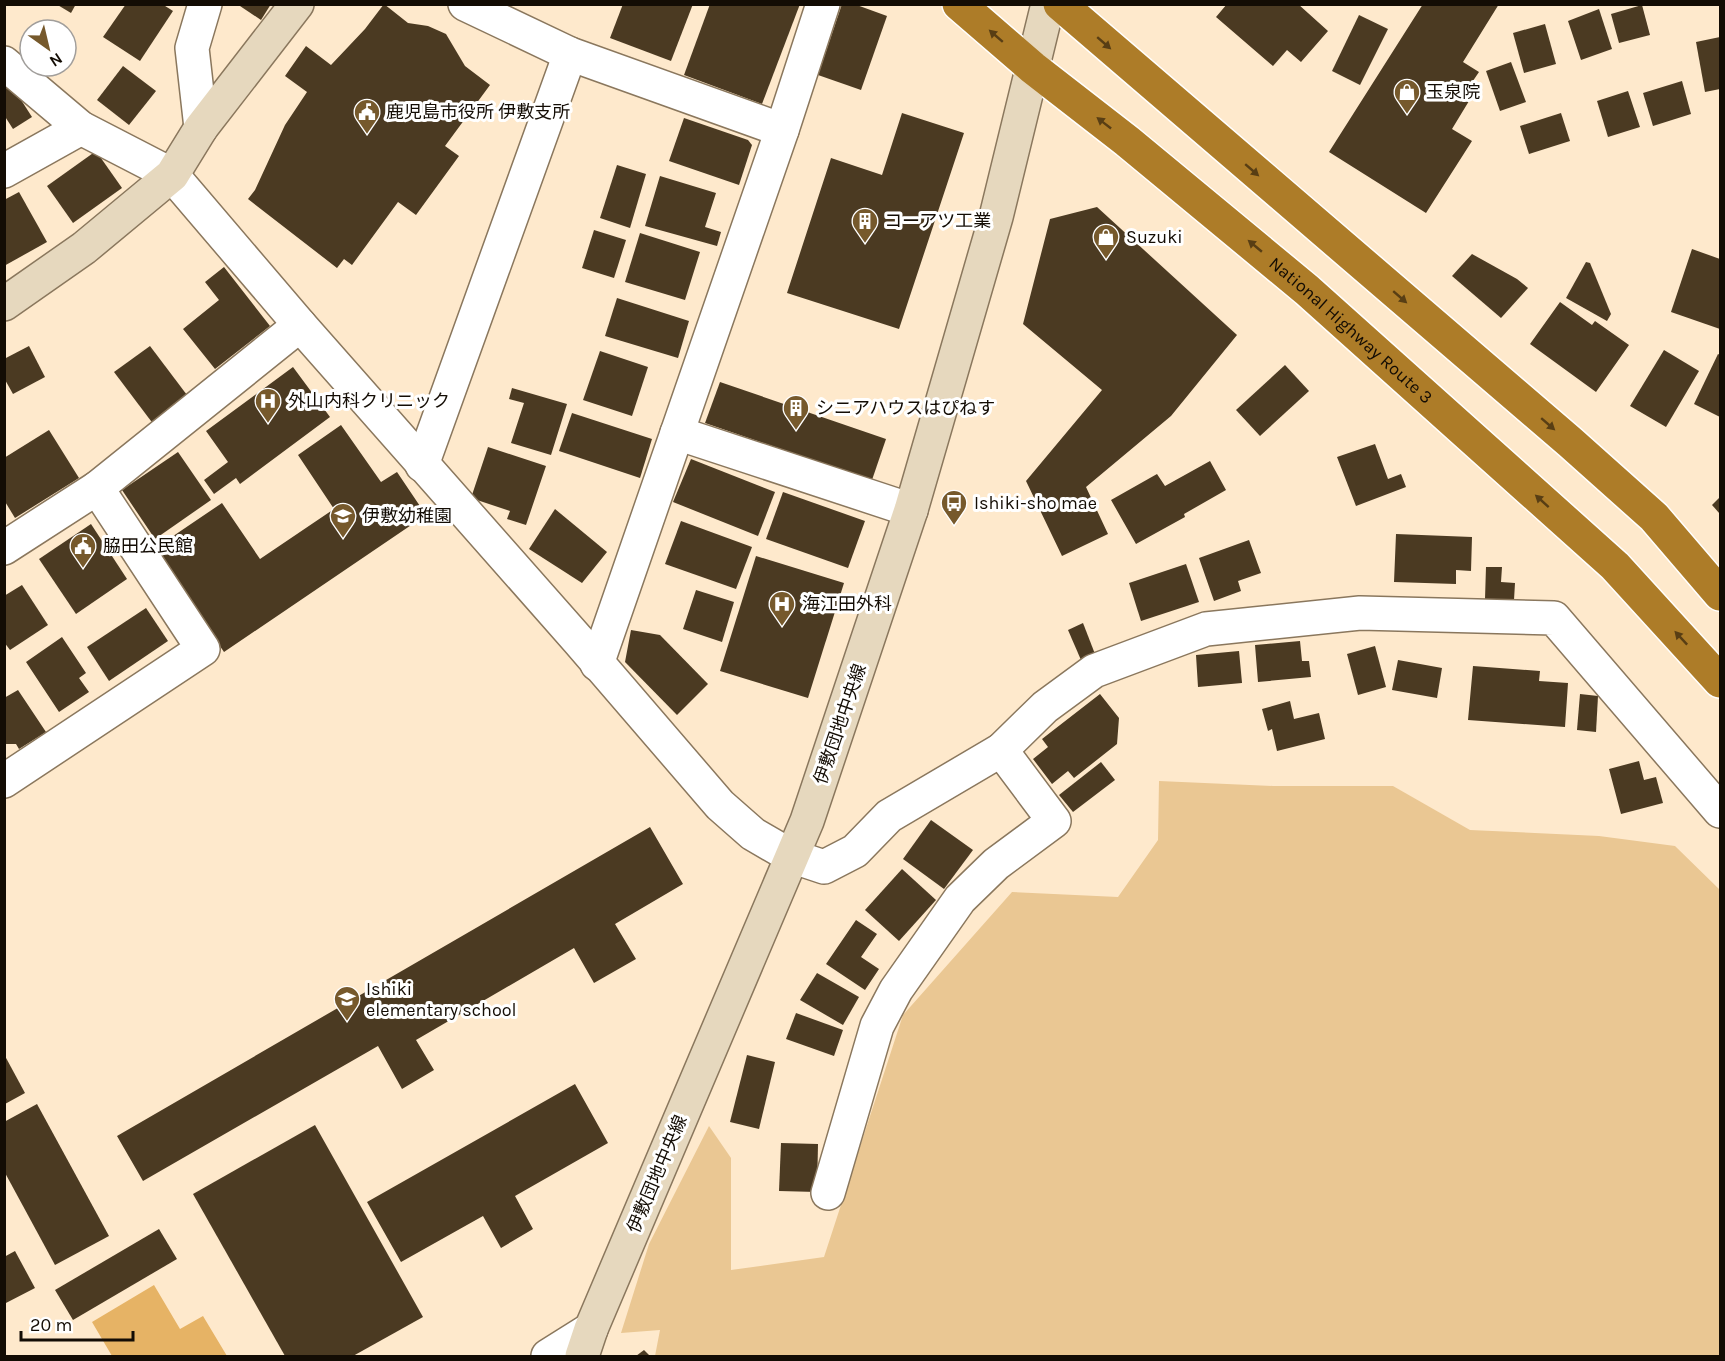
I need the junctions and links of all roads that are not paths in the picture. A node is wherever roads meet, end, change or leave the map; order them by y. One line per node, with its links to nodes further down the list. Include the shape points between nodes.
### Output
1 (205, 4): 12 (street, via 192,48)
2 (297, 4): 12 (street)
3 (465, 4): 8 (street)
4 (823, 4): 13 (street)
5 (959, 4): 10 (highway, National Highway Route 3, one-way to 5)
6 (1048, 4): 10 (street, 伊敷団地中央線)
7 (1060, 4): 23 (highway, one-way to 23, via 1654,517)
8 (570, 54): 13 (street); 19 (street)
9 (4, 63): 11 (street)
10 (1032, 68): 21 (street, 伊敷団地中央線, via 996,217); 25 (highway, National Highway Route 3, one-way to 10, via 1615,566 1316,298 1127,141)
11 (81, 128): 14 (street); 15 (street)
12 (201, 128): 15 (street)
13 (782, 130): 18 (street)
14 (4, 171)
15 (172, 175): 16 (street, via 84,248); 17 (street)
16 (4, 304)
17 (300, 326): 19 (street); 20 (street)
18 (677, 433): 21 (street); 24 (street)
19 (422, 465): 24 (street)
20 (97, 488): 22 (street); 27 (street, via 203,649)
21 (911, 510): 29 (street, 伊敷団地中央線, via 829,758)
22 (4, 548)
23 (1720, 594)
24 (597, 664): 29 (street, via 720,805 753,834)
25 (1720, 681)
26 (1001, 750): 28 (street, via 1045,707 1094,671 1206,629 1360,613 1554,618); 29 (street, via 889,816 855,851 824,867); 30 (street, via 1054,820 996,864 960,899 896,990 877,1026)
27 (4, 781)
28 (1720, 811)
29 (791, 856): 31 (street, 伊敷団地中央線)
30 (828, 1193)
31 (586, 1343): 32 (street)
32 (548, 1356)

